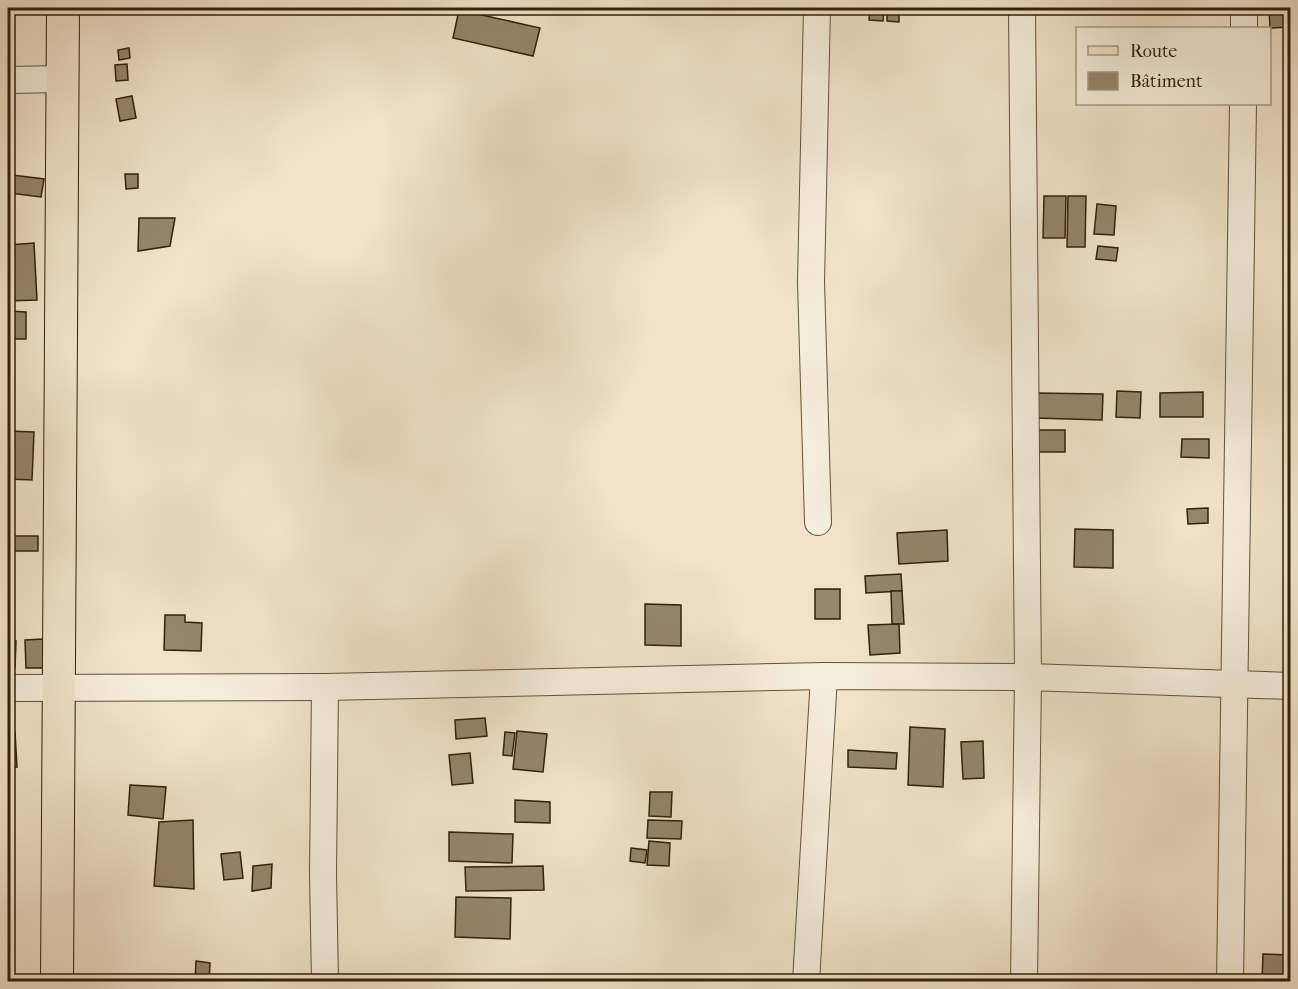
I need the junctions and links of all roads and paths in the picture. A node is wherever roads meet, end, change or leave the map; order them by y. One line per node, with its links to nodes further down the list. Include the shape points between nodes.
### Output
1 (63, 8): 7 (main road)
2 (817, 8): 9 (street, via 811,282)
3 (1022, 8): 11 (street)
4 (1244, 8): 5 (street)
5 (1244, 27)
6 (8, 80): 7 (street)
7 (62, 80): 14 (main road)
8 (1243, 105): 12 (street)
9 (818, 522)
10 (824, 676): 11 (street); 15 (street); 19 (street)
11 (1028, 677): 12 (street); 20 (street)
12 (1236, 683): 13 (street); 21 (street)
13 (1290, 686)
14 (60, 687): 15 (street); 16 (street); 17 (main road)
15 (325, 687): 18 (street)
16 (8, 688)
17 (57, 981)
18 (325, 981)
19 (806, 981)
20 (1024, 981)
21 (1230, 981)

